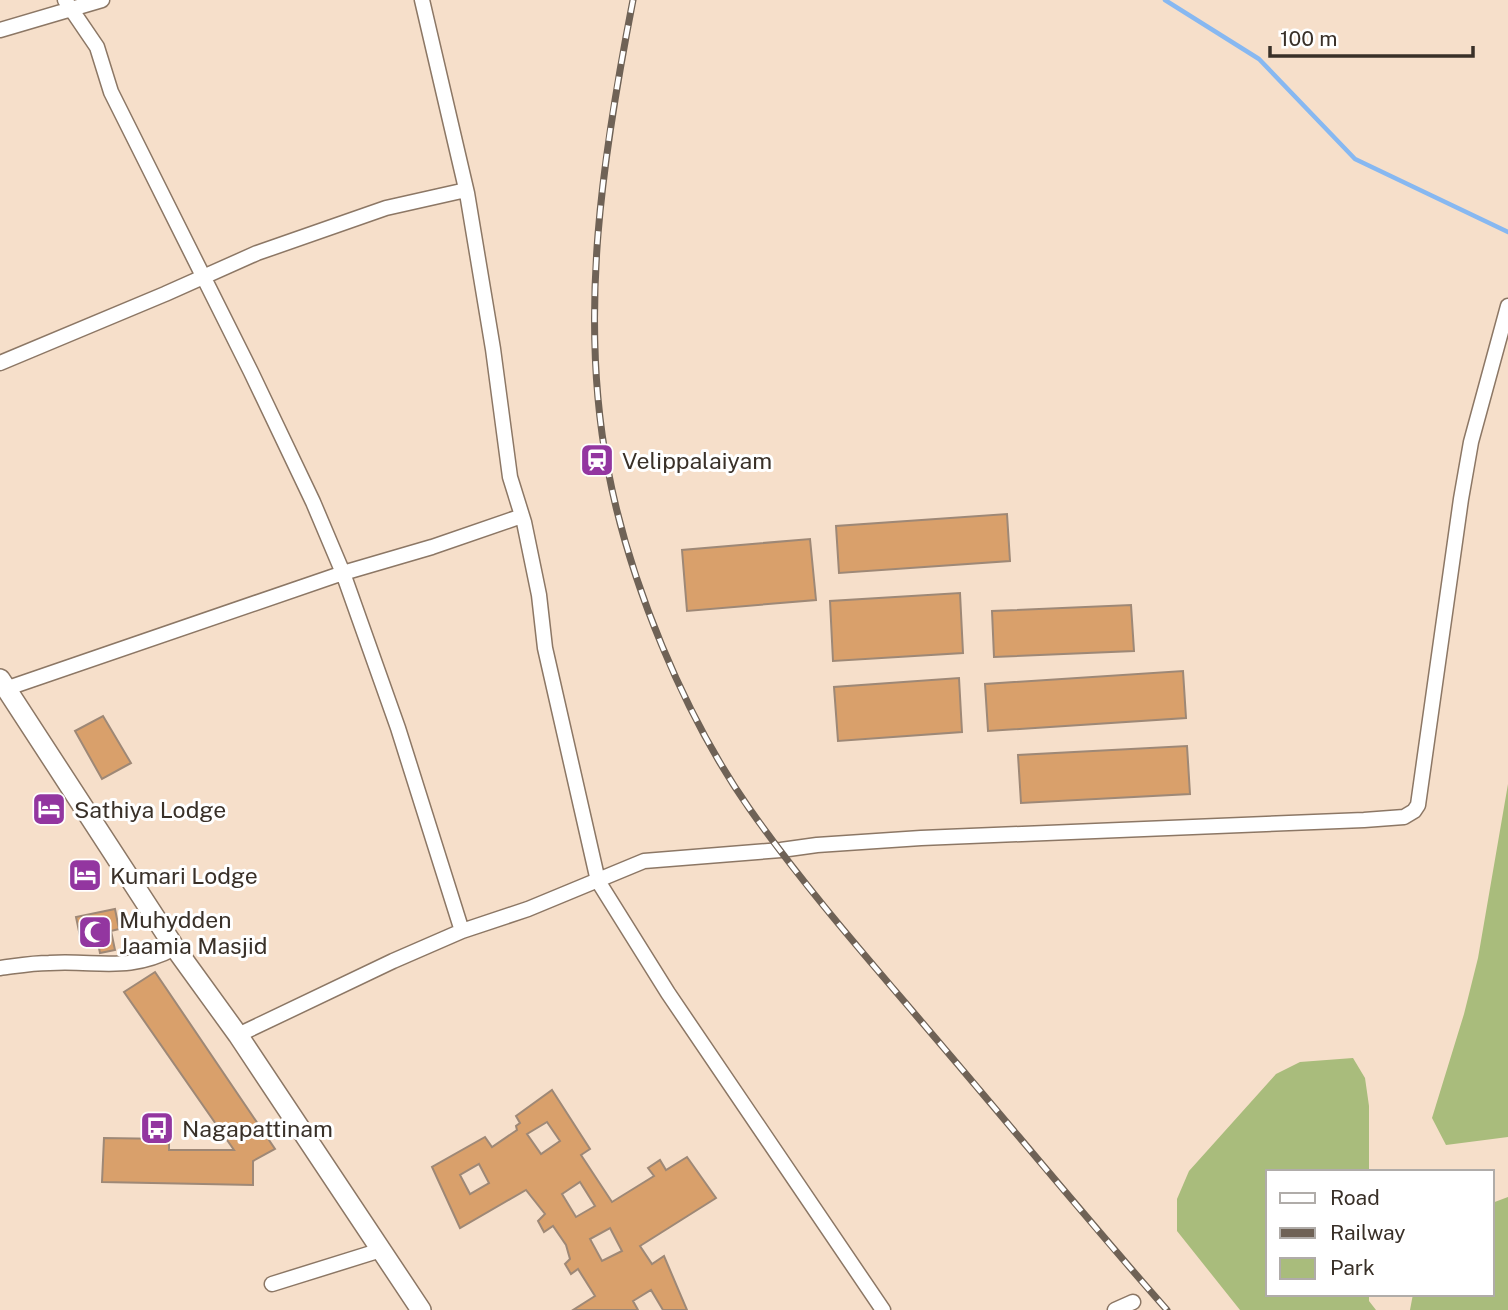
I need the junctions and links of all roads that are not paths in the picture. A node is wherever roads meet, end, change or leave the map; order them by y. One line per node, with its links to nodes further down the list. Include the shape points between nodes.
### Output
1 (102, 0): 3 (street)
2 (422, 0): 5 (street)
3 (68, 5): 4 (street); 6 (street, via 97,47 111,92)
4 (0, 30)
5 (466, 190): 6 (street, via 354,218); 9 (street, via 510,477)
6 (204, 276): 8 (street); 10 (street)
7 (1508, 306): 12 (street, via 1471,442 1414,811 1404,817 1291,824 817,845 644,861)
8 (0, 363)
9 (522, 516): 10 (street); 12 (street, via 545,648)
10 (343, 573): 11 (street); 13 (street)
11 (3, 684): 14 (main road)
12 (598, 881): 13 (street); 21 (street, via 668,993)
13 (462, 931): 16 (street)
14 (175, 948): 15 (street, via 144,962 50,962); 16 (main road)
15 (0, 968)
16 (238, 1035): 17 (main road)
17 (381, 1250): 18 (street); 20 (main road)
18 (272, 1284)
19 (1133, 1301): 22 (street)
20 (421, 1310)
21 (883, 1310)
22 (1115, 1310)

